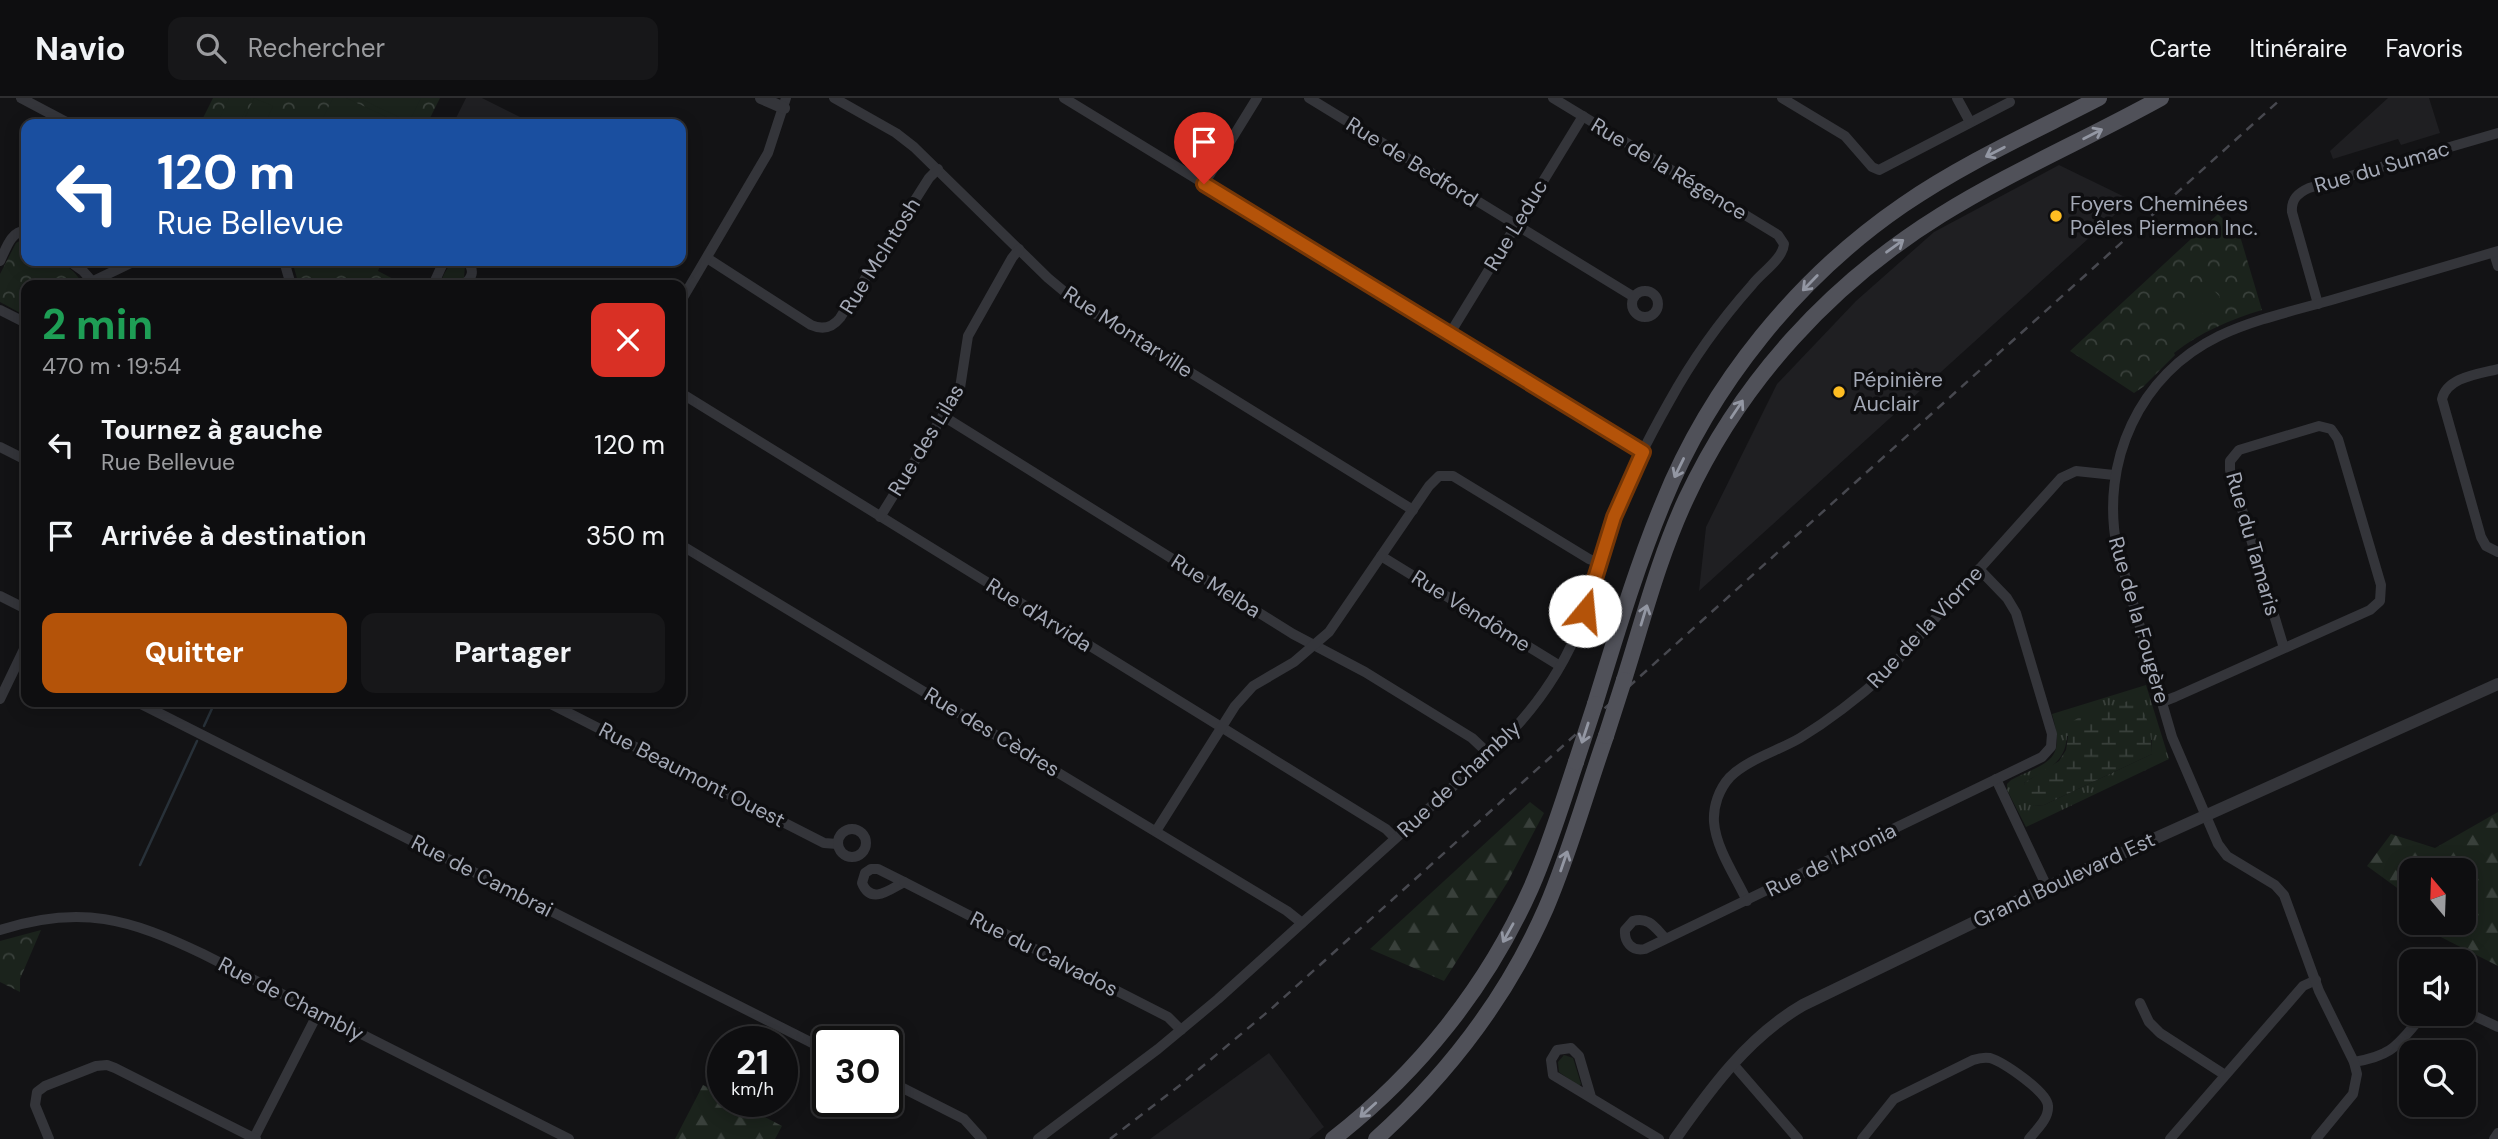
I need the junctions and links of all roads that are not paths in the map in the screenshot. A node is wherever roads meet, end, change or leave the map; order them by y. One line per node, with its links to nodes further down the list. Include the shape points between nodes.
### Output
1 (21, 98): 15 (street)
2 (761, 98): 13 (street)
3 (834, 98): 18 (street, Rue Montarville, via 902,137)
4 (1064, 98): 19 (street)
5 (1257, 98): 19 (street)
6 (1309, 98): 20 (street, Rue de Bedford)
7 (1553, 98): 14 (street, Rue de la Régence)
8 (1782, 98): 16 (street, via 1845,136 1876,169 1886,168)
9 (1956, 98): 16 (street)
10 (2099, 98): 95 (main road, one-way to 95, bridge, via 1896,209 1827,266 1736,372 1675,476 1639,567 1530,889 1486,970 1454,1017 1383,1097)
11 (2161, 98): 96 (main road, one-way to 11, bridge, via 1462,1048 1518,964 1556,882 1667,548 1697,477 1740,404 1802,327 1870,264 1924,226)
12 (2010, 102): 16 (street)
13 (785, 103): 25 (street, via 765,160)
14 (1583, 116): 20 (street, Rue Leduc); 22 (street, Rue de la Régence)
15 (61, 119)
16 (1970, 122)
17 (2498, 133): 34 (street, Rue du Sumac, via 2299,193 2292,212)
18 (938, 169): 23 (street, Rue Montarville); 25 (street, Rue McIntosh, via 840,318 830,326 811,325)
19 (1204, 184): 37 (street)
20 (1516, 225): 33 (street, Rue de Bedford); 37 (street, Rue Leduc)
21 (21, 231): 26 (street, via 14,234)
22 (1783, 241): 42 (street, Rue de Chambly, via 1782,251 1699,352)
23 (1019, 250): 40 (street, Rue des Lilas, via 968,336 962,384); 45 (street, Rue Montarville, via 1079,303)
24 (2496, 252): 29 (street); 34 (street, Rue de la Fougère)
25 (707, 258): 32 (street)
26 (0, 261)
27 (76, 266): 30 (street)
28 (124, 266): 31 (street)
29 (2498, 267)
30 (87, 280)
31 (94, 280)
32 (686, 293)
33 (1634, 297)
34 (2318, 304): 44 (street, Rue de la Fougère, via 2222,335 2177,364 2138,410)
35 (0, 310): 36 (street)
36 (21, 320)
37 (1449, 335): 42 (street)
38 (2498, 369): 48 (street, via 2449,384 2442,402 2481,537)
39 (686, 396): 46 (street, Rue d'Arvida)
40 (943, 416): 46 (street, Rue des Lilas); 54 (street, Rue Melba)
41 (0, 447): 43 (street)
42 (1643, 452): 50 (street, Rue de Chambly, via 1614,517)
43 (21, 458)
44 (2114, 474): 51 (street, Rue de la Viorne, via 2076,471 2063,476); 60 (street, Rue de la Fougère, via 2112,514 2117,548)
45 (1413, 510): 49 (street); 50 (street, via 1434,479 1450,475)
46 (880, 517): 63 (street, Rue d'Arvida)
47 (686, 548): 67 (street, Rue des Cèdres)
48 (2498, 552)
49 (1381, 555): 54 (street, via 1329,632); 57 (street, Rue Vendôme)
50 (1600, 563): 57 (street, Rue de Chambly, via 1582,621)
51 (1979, 569): 65 (street, Rue de l'Aronia, via 2014,610 2052,737 2045,755); 72 (street, Rue de la Viorne, via 1868,689 1822,724 1743,767 1726,783 1716,804 1715,828)
52 (0, 596): 53 (street)
53 (21, 607)
54 (1314, 645): 63 (street, via 1253,686); 64 (street, Rue Melba, via 1472,738)
55 (2284, 648): 55 (street, Rue du Tamaris, via 2230,461 2239,450 2325,426 2338,439 2382,595 2373,609); 60 (street, Rue du Tamaris)
56 (21, 656): 59 (street)
57 (1560, 666): 64 (street, Rue de Chambly, via 1521,722)
58 (2498, 684): 66 (street, Grand Boulevard Est)
59 (0, 699)
60 (2162, 702): 66 (street, Rue de la Fougère, via 2180,758)
61 (147, 707): 83 (street, Rue de Cambrai)
62 (557, 707): 69 (street, Rue Beaumont Ouest, via 824,843)
63 (1220, 727): 67 (street); 68 (street, Rue d'Arvida)
64 (1489, 754): 68 (street, Rue de Chambly)
65 (1996, 779): 71 (street); 72 (street, Rue de l'Aronia)
66 (2206, 814): 71 (street, Grand Boulevard Est); 76 (street, Rue de la Fougère, via 2225,854 2284,895)
67 (1156, 831): 73 (street, Rue des Cèdres)
68 (1395, 838): 73 (street, Rue de Chambly)
69 (837, 844)
70 (904, 882): 82 (street, Rue du Calvados, via 1168,1017)
71 (2047, 887): 85 (street, Grand Boulevard Est, via 1803,1005)
72 (1747, 901): 75 (street, Rue de l'Aronia)
73 (1302, 923): 82 (street, Rue de Chambly)
74 (0, 930): 78 (street, Rue de Chambly, via 61,917 124,921 170,938)
75 (1666, 939)
76 (2316, 980): 84 (street, Rue de la Fougère); 86 (street, via 2303,986)
77 (2140, 1003): 86 (street, via 2160,1033)
78 (318, 1013): 91 (street); 92 (street, Rue de Chambly)
79 (2476, 1017): 81 (street)
80 (2413, 1026): 84 (street, via 2389,1052)
81 (2498, 1027)
82 (1181, 1030): 94 (street, Rue de Chambly)
83 (812, 1043)
84 (2354, 1062): 103 (street, Rue de la Fougère, via 2357,1082 2353,1094)
85 (1733, 1064): 98 (street, Grand Boulevard Est); 99 (street)
86 (2225, 1075): 102 (street)
87 (903, 1088): 93 (street, via 964,1119)
88 (1591, 1097): 88 (street, via 1578,1053 1571,1048 1558,1050 1551,1060 1553,1074); 97 (street)
89 (2498, 1133): 104 (street)
90 (48, 1139): 91 (street, via 35,1105 37,1092 103,1065)
91 (255, 1139)
92 (569, 1139)
93 (982, 1139)
94 (1038, 1139)
95 (1334, 1139)
96 (1376, 1139)
97 (1659, 1139)
98 (1675, 1139)
99 (1798, 1139)
100 (1862, 1139): 101 (street, via 1894,1099 1984,1057 1994,1059 2046,1098 2047,1115)
101 (2029, 1139)
102 (2170, 1139)
103 (2316, 1139)
104 (2494, 1139)

